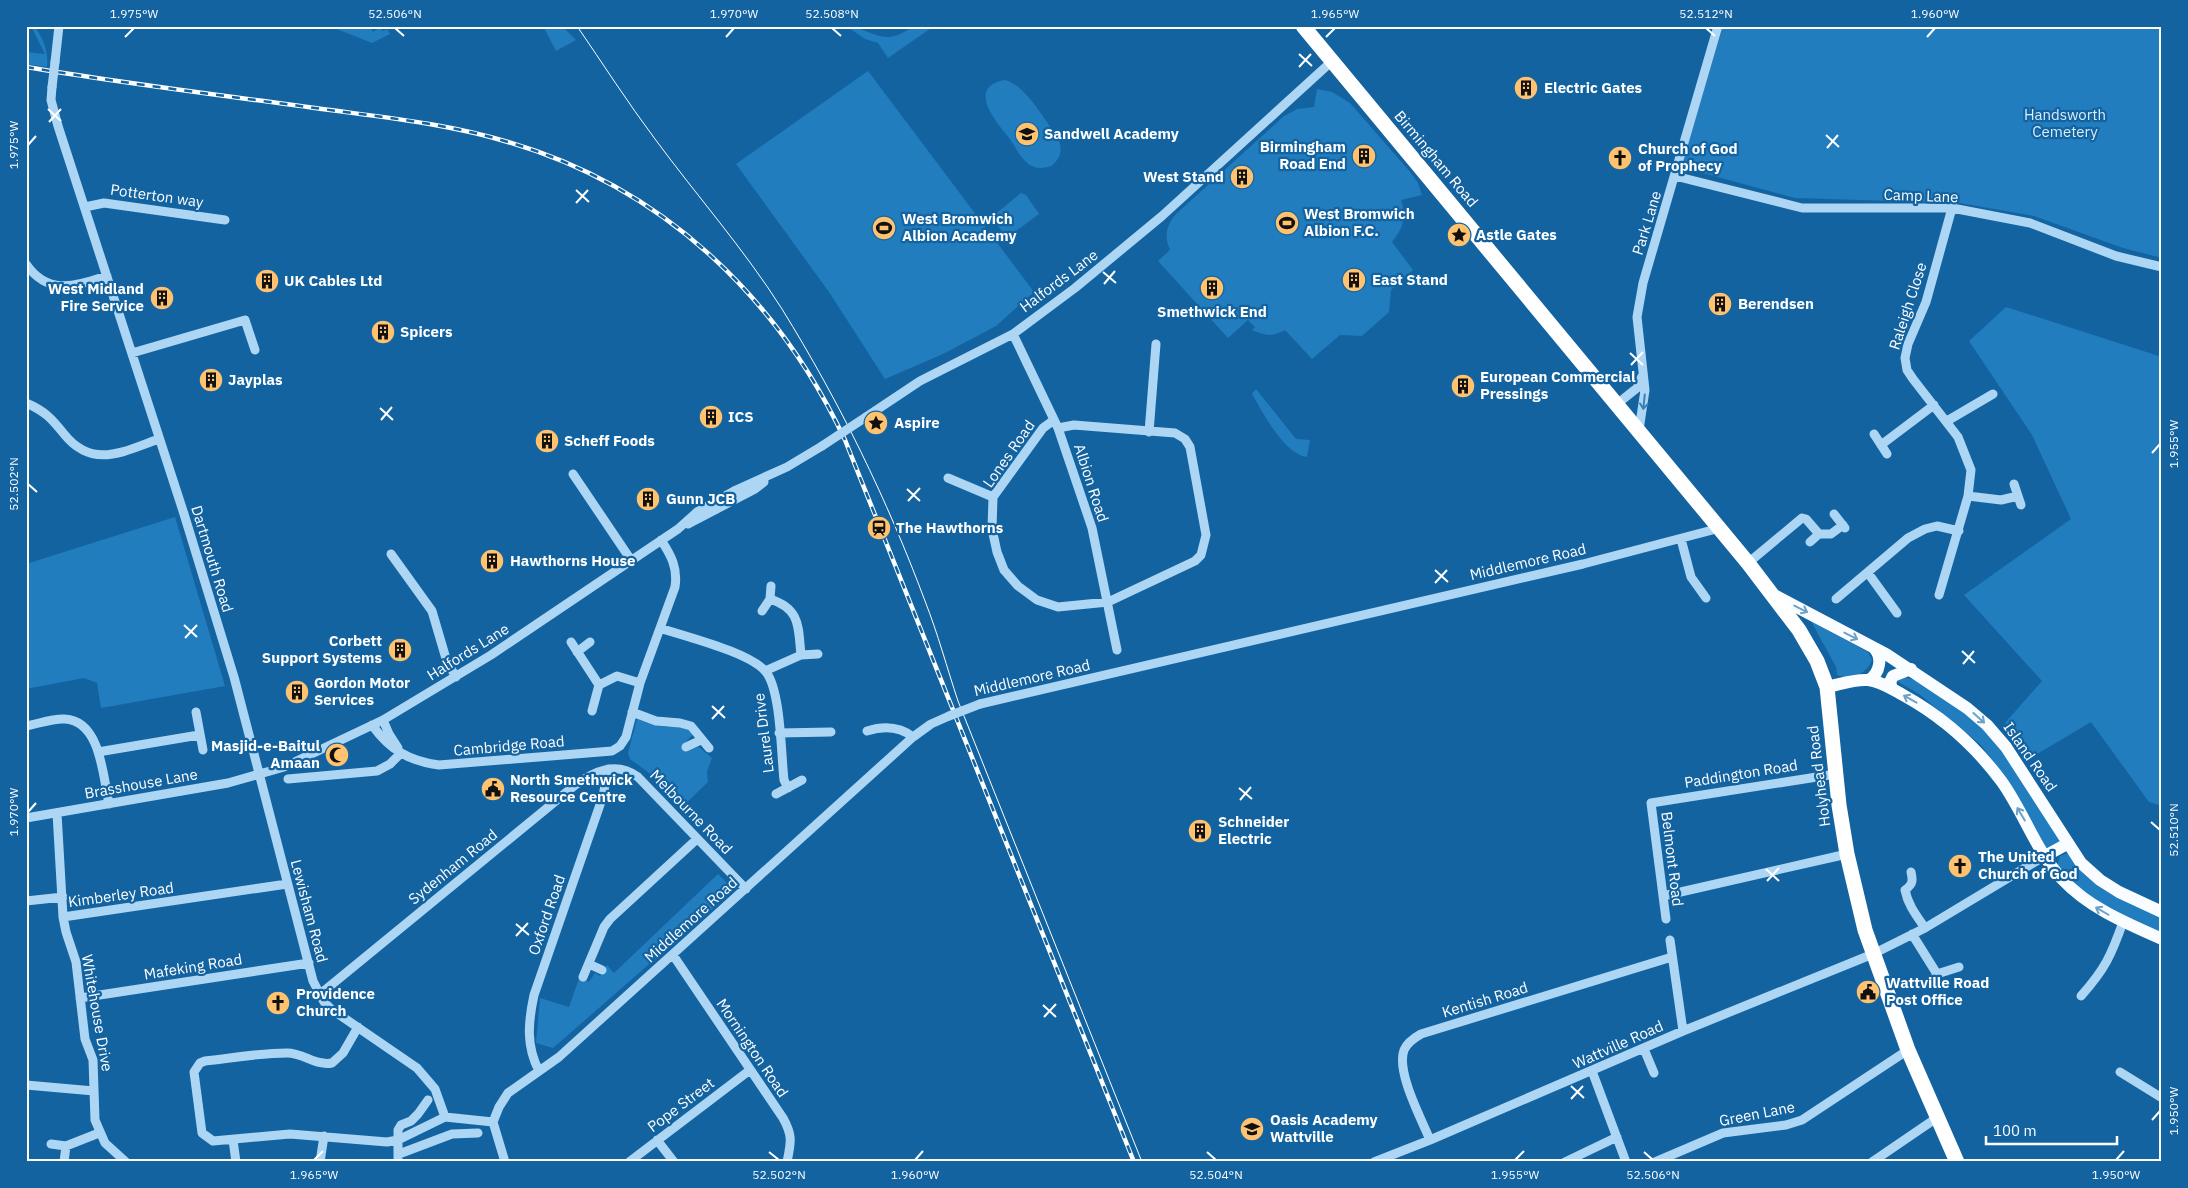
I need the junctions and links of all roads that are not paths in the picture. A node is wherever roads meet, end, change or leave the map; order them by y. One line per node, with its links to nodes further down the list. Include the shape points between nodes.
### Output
1 (59, 26): 6 (street, Dartmouth Road, bridge, via 52,87 54,111)
2 (1303, 26): 4 (highway, Birmingham Road)
3 (1718, 26): 5 (street, Park Lane)
4 (1332, 62): 12 (street, Halfords Lane, via 1136,238); 19 (highway, Birmingham Road)
5 (1675, 176): 7 (street, Camp Lane, via 1802,208); 16 (street, Park Lane, via 1643,283 1637,317)
6 (85, 207): 8 (street, Potterton way, via 104,202); 11 (street, Dartmouth Road)
7 (1952, 208): 10 (street, Camp Lane, via 2030,223 2116,256); 20 (street, Raleigh Close, via 1926,302 1905,358 1907,370)
8 (225, 220)
9 (26, 264): 11 (street, via 41,280 59,286)
10 (2162, 267)
11 (107, 276): 15 (street, Dartmouth Road)
12 (1013, 334): 22 (street, Albion Road); 41 (street, Halfords Lane, bridge, via 920,381 822,446 769,477 697,512)
13 (1156, 344): 24 (street)
14 (255, 350): 15 (street, via 246,320)
15 (132, 353): 26 (street, Dartmouth Road)
16 (1643, 373): 19 (street, via 1637,388); 23 (street, Park Lane, one-way to 23, via 1644,404)
17 (1993, 394): 21 (street, via 1979,396)
18 (26, 403): 26 (street, via 54,419 73,444 98,456 111,455)
19 (1617, 404): 23 (highway, Birmingham Road)
20 (1934, 405): 21 (street, Raleigh Close); 27 (street)
21 (1947, 421): 32 (street, Raleigh Close, via 1958,437 1971,470)
22 (1056, 424): 24 (street); 34 (street, Lones Road, via 1043,428); 53 (street, Albion Road, via 1092,528)
23 (1638, 430): 37 (highway, Holyhead Road)
24 (1148, 432): 53 (street, via 1174,433 1185,439 1190,447 1206,535 1205,547 1195,561)
25 (1874, 434): 27 (street)
26 (159, 439): 92 (street, Dartmouth Road, via 234,677)
27 (1881, 445): 28 (street)
28 (1887, 454)
29 (573, 474): 44 (street)
30 (948, 478): 34 (street)
31 (2014, 484): 33 (street)
32 (1968, 496): 33 (street, via 2001,500); 38 (street, Raleigh Close)
33 (2018, 496): 35 (street)
34 (993, 497): 53 (street, Lones Road, via 992,529 997,552 1004,570 1018,586 1038,600 1058,606)
35 (2021, 505)
36 (1834, 514): 39 (street, via 1844,527 1831,534)
37 (1720, 528): 40 (street, Middlemore Road); 45 (highway, Holyhead Road)
38 (1959, 530): 46 (street, via 1937,526 1925,529 1908,538); 49 (street, Raleigh Close)
39 (1819, 534): 42 (street); 45 (street, via 1802,518)
40 (1681, 539): 50 (street, via 1691,577); 82 (street, Middlemore Road, bridge, via 980,704 931,724)
41 (661, 540): 44 (street, Halfords Lane); 56 (street, via 671,555 676,576)
42 (1810, 542)
43 (391, 554): 66 (street, via 432,611 447,662)
44 (631, 560): 66 (street, Halfords Lane)
45 (1748, 563): 48 (highway, Holyhead Road)
46 (1868, 573): 52 (street); 55 (street)
47 (771, 586): 51 (street)
48 (1774, 595): 59 (main road, Island Road, one-way to 59); 70 (highway, Holyhead Road, via 1814,655)
49 (1939, 595)
50 (1706, 598)
51 (770, 599): 54 (street); 63 (street, via 780,602 796,617)
52 (1836, 599)
53 (1108, 602): 60 (street, Albion Road)
54 (762, 610)
55 (1897, 613)
56 (660, 628): 65 (street, Laurel Drive, via 736,653); 68 (street)
57 (571, 642): 61 (street)
58 (590, 642): 61 (street)
59 (1874, 648): 64 (main road, Island Road); 67 (main road, via 1880,660 1876,674)
60 (1117, 650)
61 (577, 652): 69 (street)
62 (818, 654): 63 (street)
63 (801, 655): 65 (street)
64 (1910, 670): 71 (main road, via 1893,676 1890,682); 103 (main road, Island Road, one-way to 103, via 1967,708 1993,732 2021,768)
65 (765, 671): 80 (street, Laurel Drive, via 776,699)
66 (456, 677): 75 (street, Halfords Lane)
67 (1869, 680): 70 (main road); 71 (main road)
68 (640, 684): 69 (street, via 617,676); 74 (street)
69 (599, 685): 72 (street)
70 (1827, 687): 91 (highway, Holyhead Road)
71 (1892, 689): 105 (main road, one-way to 71, via 2002,782 1977,752 1940,717)
72 (592, 711)
73 (196, 712): 81 (street)
74 (632, 712): 83 (street, via 656,721 691,726); 88 (street, Cambridge Road, via 626,737 612,751 439,765 419,762)
75 (383, 720): 76 (street, Halfords Lane); 88 (street)
76 (372, 725): 88 (street, Cambridge Road); 92 (street, Halfords Lane, via 284,767)
77 (26, 726): 87 (street, via 74,720 90,734)
78 (867, 731): 82 (street, via 898,728)
79 (831, 732): 80 (street)
80 (779, 733): 96 (street, Laurel Drive, via 784,780)
81 (199, 735): 86 (street); 87 (street)
82 (913, 737): 108 (street, Middlemore Road)
83 (701, 740): 84 (street); 85 (street)
84 (686, 747)
85 (709, 748)
86 (203, 750)
87 (98, 752): 99 (street)
88 (401, 753): 93 (street, via 377,771)
89 (311, 766): 93 (street)
90 (608, 769): 102 (street, Melbourne Road, via 620,768 638,777); 130 (street, Sydenham Road, via 589,775 574,786); 138 (street, Oxford Road, via 603,796 530,1012 529,1044)
91 (1836, 774): 98 (street, Paddington Road); 104 (highway, Holyhead Road)
92 (259, 775): 99 (street, Brasshouse Lane); 107 (street, Lewisham Road)
93 (313, 777): 94 (street)
94 (288, 779)
95 (802, 780): 96 (street, Laurel Drive)
96 (788, 788): 97 (street, Laurel Drive)
97 (776, 794)
98 (1651, 803): 109 (street, Belmont Road)
99 (108, 804): 100 (street, Brasshouse Lane)
100 (57, 813): 101 (street, Brasshouse Lane); 110 (street, Kimberley Road)
101 (26, 818)
102 (698, 839): 108 (street, Melbourne Road); 124 (street, via 610,919)
103 (2067, 844): 105 (main road); 112 (main road, Island Road, via 2081,863 2100,880)
104 (1847, 854): 109 (street); 120 (highway, Holyhead Road)
105 (2045, 856): 115 (main road, one-way to 105, via 2084,899 2061,878); 116 (street, Wattville Road)
106 (1911, 872): 116 (street, via 1913,880 1905,890 1906,897)
107 (287, 884): 113 (street, Kimberley Road); 123 (street, Lewisham Road)
108 (746, 889): 121 (street, Middlemore Road)
109 (1663, 896): 114 (street, Belmont Road)
110 (63, 897): 111 (street); 113 (street, Kimberley Road)
111 (26, 901)
112 (2162, 912)
113 (63, 917): 132 (street, Whitehouse Drive, via 76,962)
114 (1666, 919)
115 (2123, 922): 118 (main road); 131 (street, via 2108,962)
116 (1925, 928): 117 (street, Wattville Road)
117 (1912, 934): 120 (street, Wattville Road); 127 (street)
118 (2162, 939)
119 (1670, 940): 122 (street)
120 (1873, 954): 134 (street, Wattville Road); 136 (highway, Holyhead Road)
121 (673, 955): 137 (street, Mornington Road); 138 (street, Middlemore Road, via 559,1057)
122 (1672, 957): 134 (street); 156 (street, Kentish Road, via 1415,1038 1404,1049 1402,1063)
123 (309, 963): 130 (street, Lewisham Road); 132 (street, Mafeking Road)
124 (589, 964): 126 (street); 128 (street)
125 (1959, 967): 127 (street)
126 (602, 970)
127 (1936, 974): 129 (street)
128 (583, 977)
129 (1932, 984)
130 (319, 995): 133 (street, Lewisham Road, via 331,1009)
131 (2081, 996)
132 (80, 998): 143 (street, Whitehouse Drive, via 85,1039 94,1072)
133 (358, 1027): 146 (street, Lewisham Road, via 417,1068 435,1089); 153 (street, via 343,1053 332,1063 318,1063 288,1053 200,1063 194,1072 202,1134 213,1141)
134 (1683, 1031): 135 (street, Wattville Road)
135 (1644, 1049): 139 (street, Wattville Road); 141 (street)
136 (1908, 1050): 147 (highway, Holyhead Road); 171 (street, Green Lane, via 1802,1120 1723,1133)
137 (750, 1070): 155 (street, Pope Street); 167 (street, Mornington Road, via 791,1133)
138 (539, 1071): 148 (street, Middlemore Road, via 508,1093)
139 (1592, 1072): 152 (street); 156 (street, Wattville Road)
140 (2120, 1072): 144 (street)
141 (1654, 1073)
142 (26, 1085): 143 (street)
143 (94, 1091): 149 (street, Whitehouse Drive)
144 (2155, 1097)
145 (428, 1100): 154 (street, via 411,1120 401,1125)
146 (445, 1117): 148 (street); 154 (street)
147 (1938, 1118): 172 (street); 173 (highway, Holyhead Road)
148 (493, 1122): 164 (street)
149 (99, 1133): 158 (street); 161 (street, Whitehouse Drive, via 112,1151)
150 (478, 1133): 159 (street, via 452,1134)
151 (324, 1136): 153 (street, via 266,1135); 154 (street, via 387,1142); 163 (street)
152 (1617, 1138): 169 (street); 170 (street)
153 (233, 1140): 162 (street)
154 (398, 1140): 159 (street)
155 (657, 1140): 165 (street, Pope Street); 166 (street)
156 (1430, 1140): 168 (street, Wattville Road)
157 (51, 1144): 158 (street)
158 (66, 1146): 160 (street)
159 (398, 1158)
160 (64, 1162)
161 (126, 1162)
162 (236, 1162)
163 (320, 1162)
164 (504, 1162)
165 (629, 1162)
166 (674, 1162)
167 (787, 1162)
168 (1375, 1162)
169 (1565, 1162)
170 (1626, 1162)
171 (1655, 1162)
172 (1872, 1162)
173 (1957, 1162)

